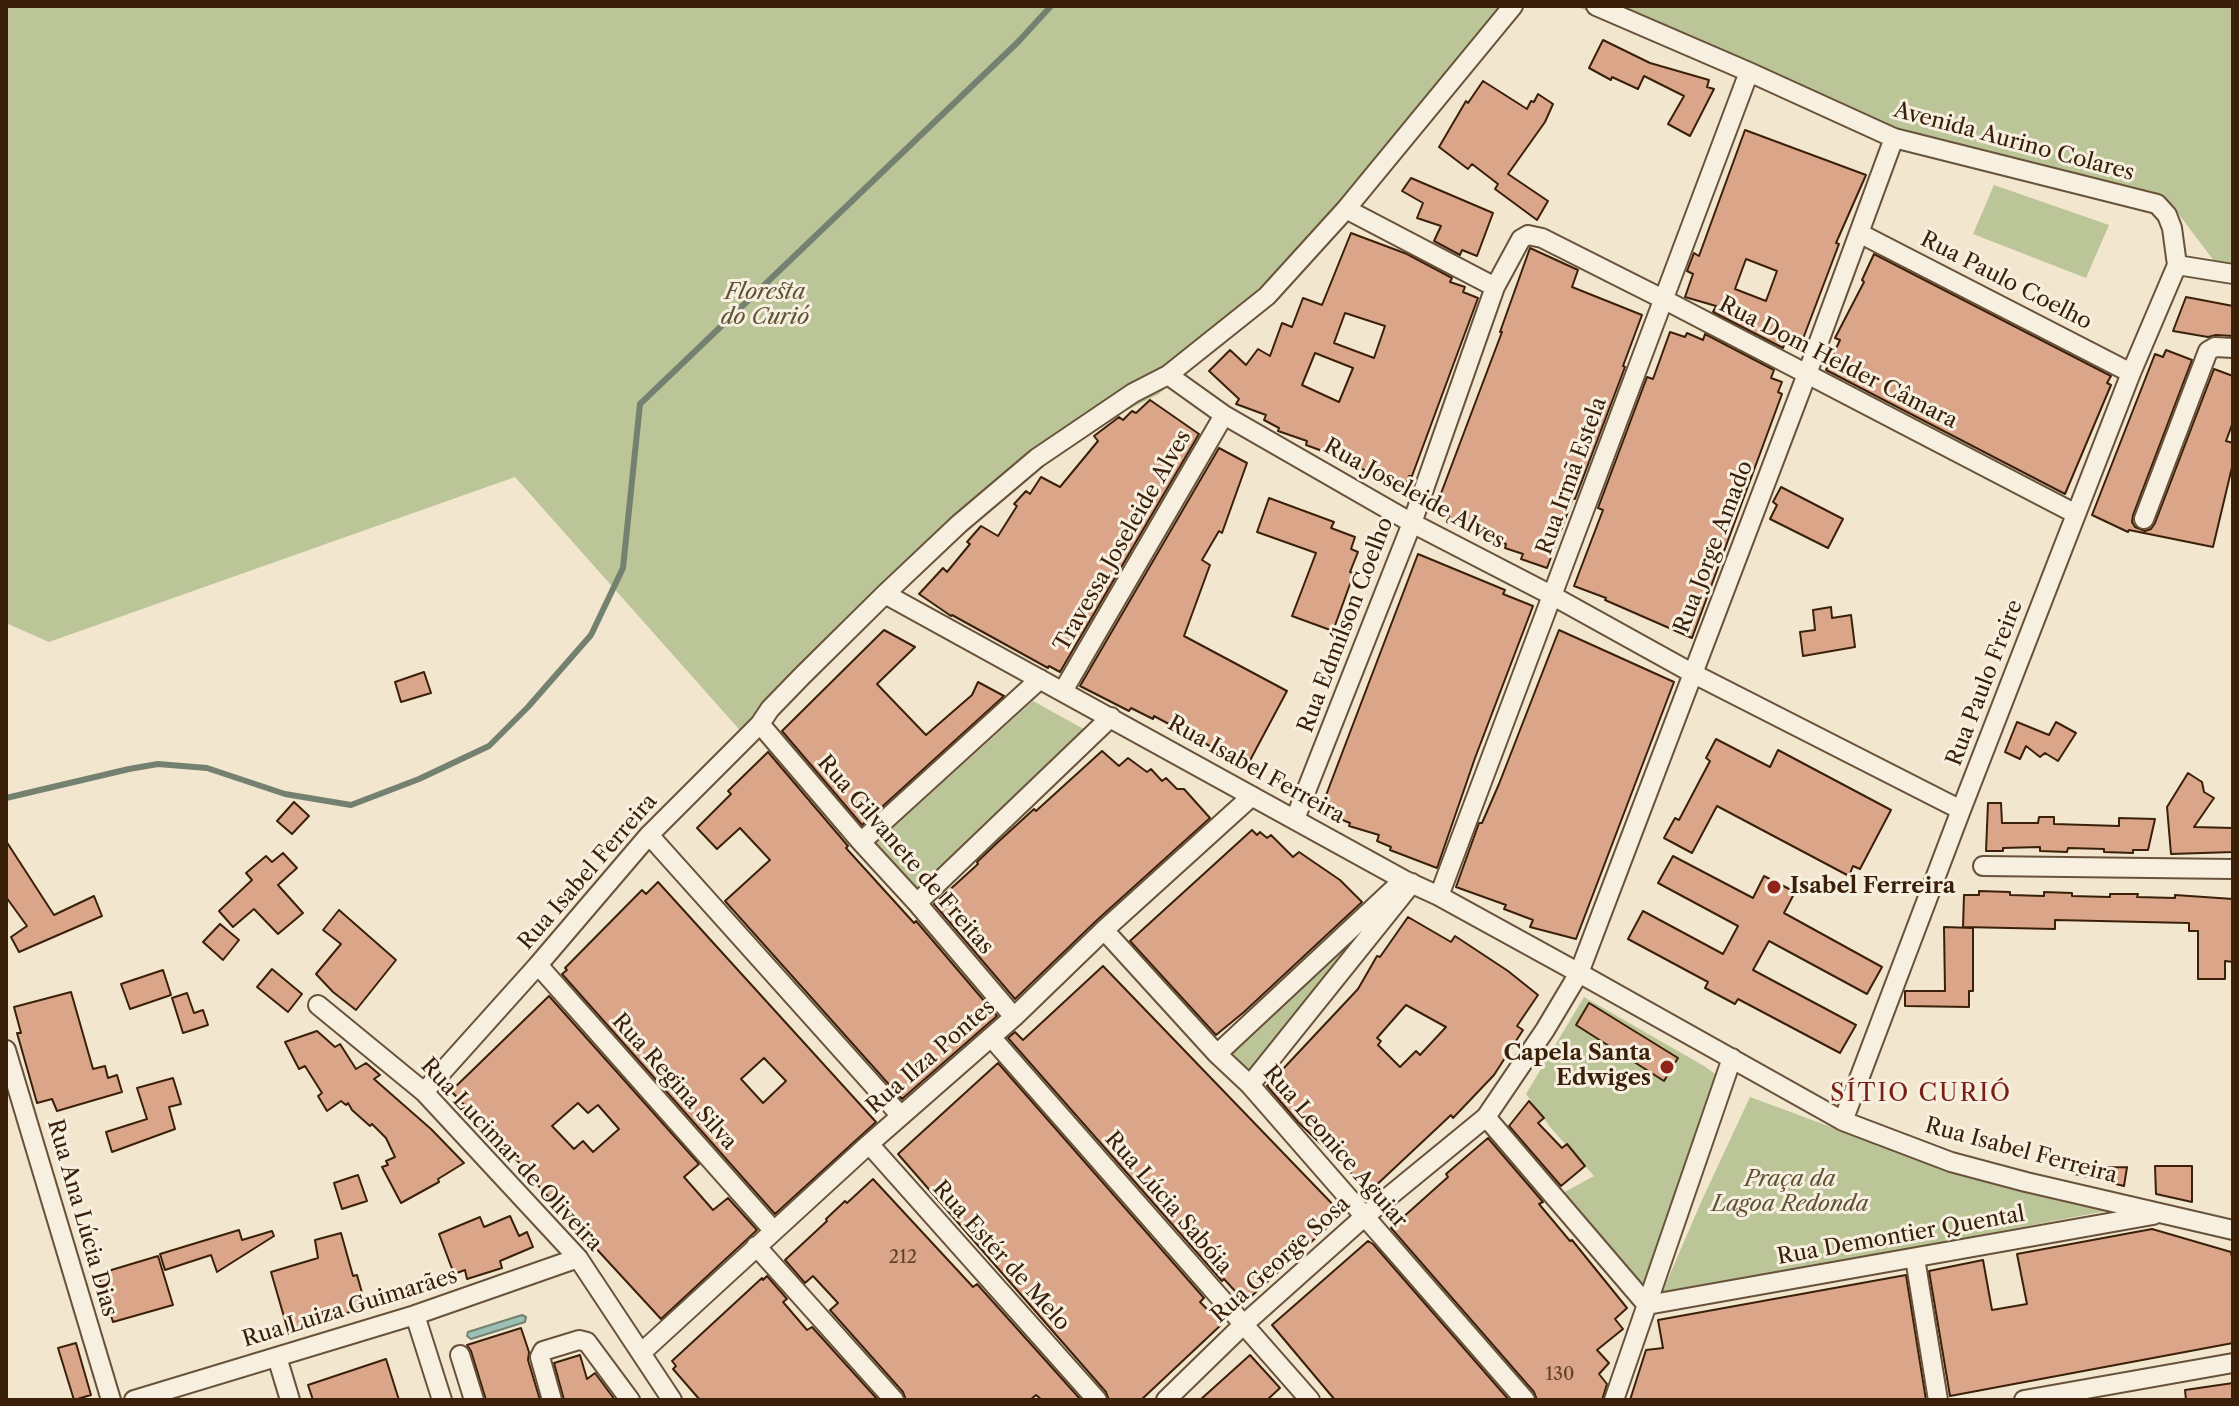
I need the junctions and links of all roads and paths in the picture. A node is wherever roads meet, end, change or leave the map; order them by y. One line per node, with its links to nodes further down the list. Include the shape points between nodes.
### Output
1 (1513, 6): 5 (street)
2 (1596, 6): 3 (street, Avenida Aurino Colares)
3 (1749, 72): 4 (street, Avenida Aurino Colares); 11 (street, Rua Irmã Estela)
4 (1894, 138): 6 (street, Rua Jorge Amado); 8 (street, Avenida Aurino Colares, via 2157,204 2172,228)
5 (1346, 209): 10 (street); 15 (street, via 1267,296)
6 (1859, 233): 13 (street, Rua Paulo Coelho); 14 (street, Rua Jorge Amado)
7 (1577, 257): 10 (street, Rua Edmílson Coelho, via 1528,235); 11 (street, Rua Dom Helder Câmara)
8 (2177, 265): 9 (street); 13 (street, Rua Paulo Freire)
9 (2233, 274)
10 (1495, 287): 19 (street, Rua Edmílson Coelho)
11 (1663, 299): 14 (street, Rua Dom Helder Câmara); 21 (street, Rua Irmã Estela)
12 (2233, 348): 18 (street, via 2208,351)
13 (2131, 373): 17 (street, Rua Paulo Freire)
14 (1807, 374): 17 (street, Rua Dom Helder Câmara); 22 (street, Rua Jorge Amado)
15 (1168, 375): 16 (street, Rua Joseleide Alves); 20 (street, via 1037,458)
16 (1224, 415): 19 (street, Rua Joseleide Alves); 24 (street, Travessa Joseleide Alves)
17 (2076, 514): 28 (street, Rua Paulo Freire)
18 (2144, 519)
19 (1412, 523): 21 (street, Rua Joseleide Alves); 29 (street, Rua Edmílson Coelho)
20 (885, 594): 23 (street, Rua Isabel Ferreira); 26 (street, Rua Isabel Ferreira)
21 (1553, 596): 22 (street, Rua Joseleide Alves); 35 (street, Rua Irmã Estela)
22 (1692, 673): 28 (street, Rua Joseleide Alves); 39 (street, Rua Jorge Amado)
23 (1040, 679): 24 (street, Rua Isabel Ferreira); 31 (street)
24 (1063, 691): 25 (street, Rua Isabel Ferreira)
25 (1111, 717): 27 (street, Rua Isabel Ferreira); 36 (street)
26 (760, 724): 30 (street, Rua Isabel Ferreira); 31 (street, Rua Gilvanete de Freitas)
27 (1252, 796): 29 (street, Rua Isabel Ferreira); 37 (street, Rua Ilza Pontes)
28 (1961, 810): 50 (street, Rua Paulo Freire)
29 (1295, 819): 34 (street, Rua Isabel Ferreira)
30 (649, 835): 38 (street, Rua Isabel Ferreira); 48 (street)
31 (861, 842): 36 (street, Rua Gilvanete de Freitas)
32 (1983, 866): 33 (street)
33 (2233, 869)
34 (1408, 881): 35 (street, Rua Isabel Ferreira); 44 (street); 46 (street)
35 (1439, 896): 39 (street, Rua Isabel Ferreira)
36 (917, 903): 41 (street, Rua Gilvanete de Freitas)
37 (1104, 930): 41 (street, Rua Ilza Pontes); 44 (street, Rua Leonice Aguiar)
38 (538, 965): 47 (street, Rua Isabel Ferreira); 54 (street, Rua Regina Silva)
39 (1579, 973): 45 (street, Rua Isabel Ferreira); 49 (street, Rua George Sosa)
40 (318, 1005): 47 (street, Rua Lucimar de Oliveira)
41 (1014, 1017): 42 (street, Rua Ilza Pontes)
42 (991, 1037): 48 (street, Rua Ilza Pontes); 61 (street, Rua Lúcia Sabóia)
43 (6, 1050): 66 (street, Rua Ana Lúcia Dias)
44 (1217, 1054): 46 (street, Rua Leonice Aguiar)
45 (1732, 1058): 50 (street, Rua Isabel Ferreira); 59 (street)
46 (1250, 1085): 53 (street, Rua Leonice Aguiar)
47 (424, 1092): 57 (street, Rua Lucimar de Oliveira)
48 (901, 1116): 51 (street, Rua Ilza Pontes)
49 (1486, 1117): 53 (street, Rua George Sosa); 59 (street)
50 (1843, 1121): 52 (street, Rua Isabel Ferreira, via 1951,1162)
51 (869, 1144): 54 (street, Rua Ilza Pontes); 75 (street, Rua Estér de Melo)
52 (2163, 1213): 55 (street, Rua Isabel Ferreira); 58 (street, Rua Demontier Quental)
53 (1364, 1217): 61 (street, Rua George Sosa); 78 (street, Rua Leonice Aguiar)
54 (773, 1230): 56 (street, Rua Ilza Pontes)
55 (2233, 1230)
56 (756, 1246): 62 (street, Rua Ilza Pontes); 74 (street)
57 (578, 1258): 60 (street, Rua Luiza Guimarães); 62 (street, Rua Lucimar de Oliveira)
58 (1915, 1258): 59 (street, Rua Demontier Quental); 80 (street)
59 (1647, 1305): 79 (street)
60 (415, 1315): 64 (street, Rua Luiza Guimarães); 69 (street)
61 (1243, 1325): 76 (street, Rua George Sosa); 77 (street, Rua Lúcia Sabóia)
62 (641, 1353): 73 (street, Rua Lucimar de Oliveira)
63 (460, 1355): 70 (street)
64 (277, 1357): 67 (street, Rua Luiza Guimarães); 68 (street)
65 (2233, 1363): 81 (street)
66 (111, 1400)
67 (134, 1400)
68 (290, 1400)
69 (442, 1400)
70 (474, 1400)
71 (552, 1400): 72 (street, via 540,1357 543,1351 579,1340 587,1342)
72 (630, 1400)
73 (672, 1400)
74 (894, 1400)
75 (1097, 1400)
76 (1166, 1400)
77 (1310, 1400)
78 (1525, 1400)
79 (1614, 1400)
80 (1938, 1400)
81 (2024, 1400)

